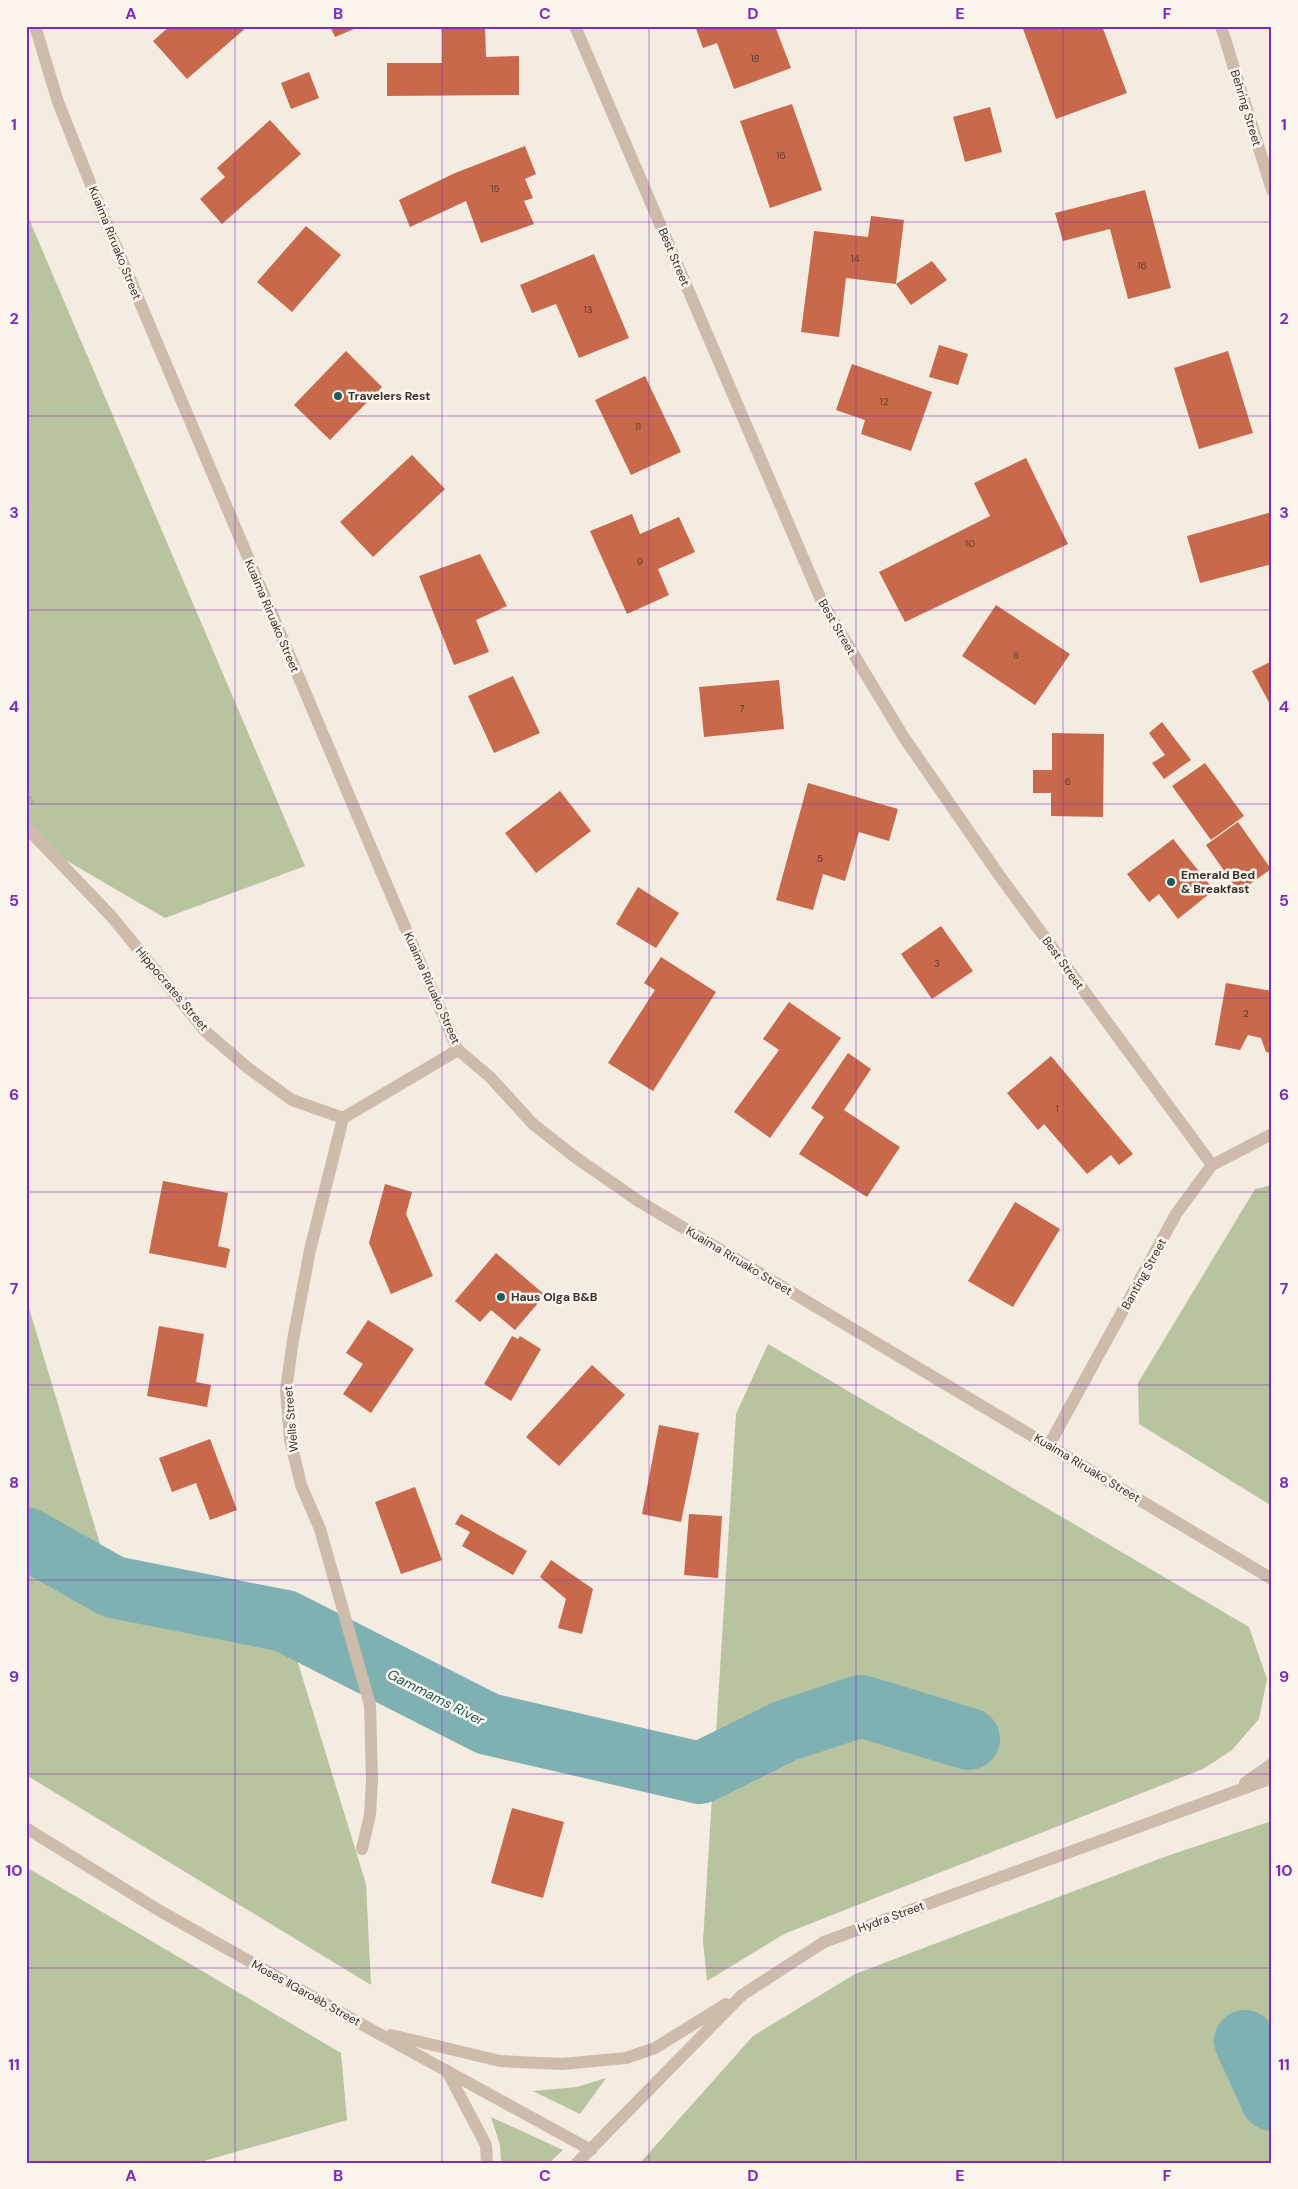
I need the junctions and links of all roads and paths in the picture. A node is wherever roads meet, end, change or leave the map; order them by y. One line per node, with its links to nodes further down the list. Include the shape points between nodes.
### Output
1 (35, 26): 6 (street, Kuaima Riruako Street, via 58,102 102,213)
2 (575, 26): 9 (street, Best Street, via 822,602 903,736 998,875)
3 (1221, 26): 4 (street, Behring Street)
4 (1272, 190)
5 (26, 827): 7 (street, Hippocrates Street, via 112,917 205,1031 292,1100)
6 (458, 1050): 7 (street); 10 (street, Kuaima Riruako Street, via 490,1077 533,1124 637,1200)
7 (342, 1118): 18 (street, Wells Street, via 310,1250 286,1390 290,1439 301,1485 320,1529 370,1705 372,1780 370,1815)
8 (1272, 1134): 9 (street, Banting Street)
9 (1212, 1165): 10 (street, Banting Street, via 1176,1214)
10 (1049, 1445): 11 (street, Kuaima Riruako Street)
11 (1256, 1569): 12 (street, Kuaima Riruako Street); 13 (street)
12 (1272, 1579)
13 (1272, 1587)
14 (1272, 1764): 16 (street)
15 (1272, 1778): 16 (street, Hydra Street)
16 (1228, 1794): 19 (street, Hydra Street, via 824,1942)
17 (26, 1828): 20 (street, Moses ǁGaroëb Street, via 160,1911)
18 (362, 1848)
19 (742, 1995): 20 (street, via 655,2048 626,2058 562,2064 500,2061); 22 (street, Hydra Street)
20 (372, 2030): 21 (street, Moses ǁGaroëb Street)
21 (447, 2071): 22 (street, Moses ǁGaroëb Street); 23 (street, via 486,2145)
22 (591, 2150): 24 (street, Hydra Street)
23 (487, 2163)
24 (577, 2163)

